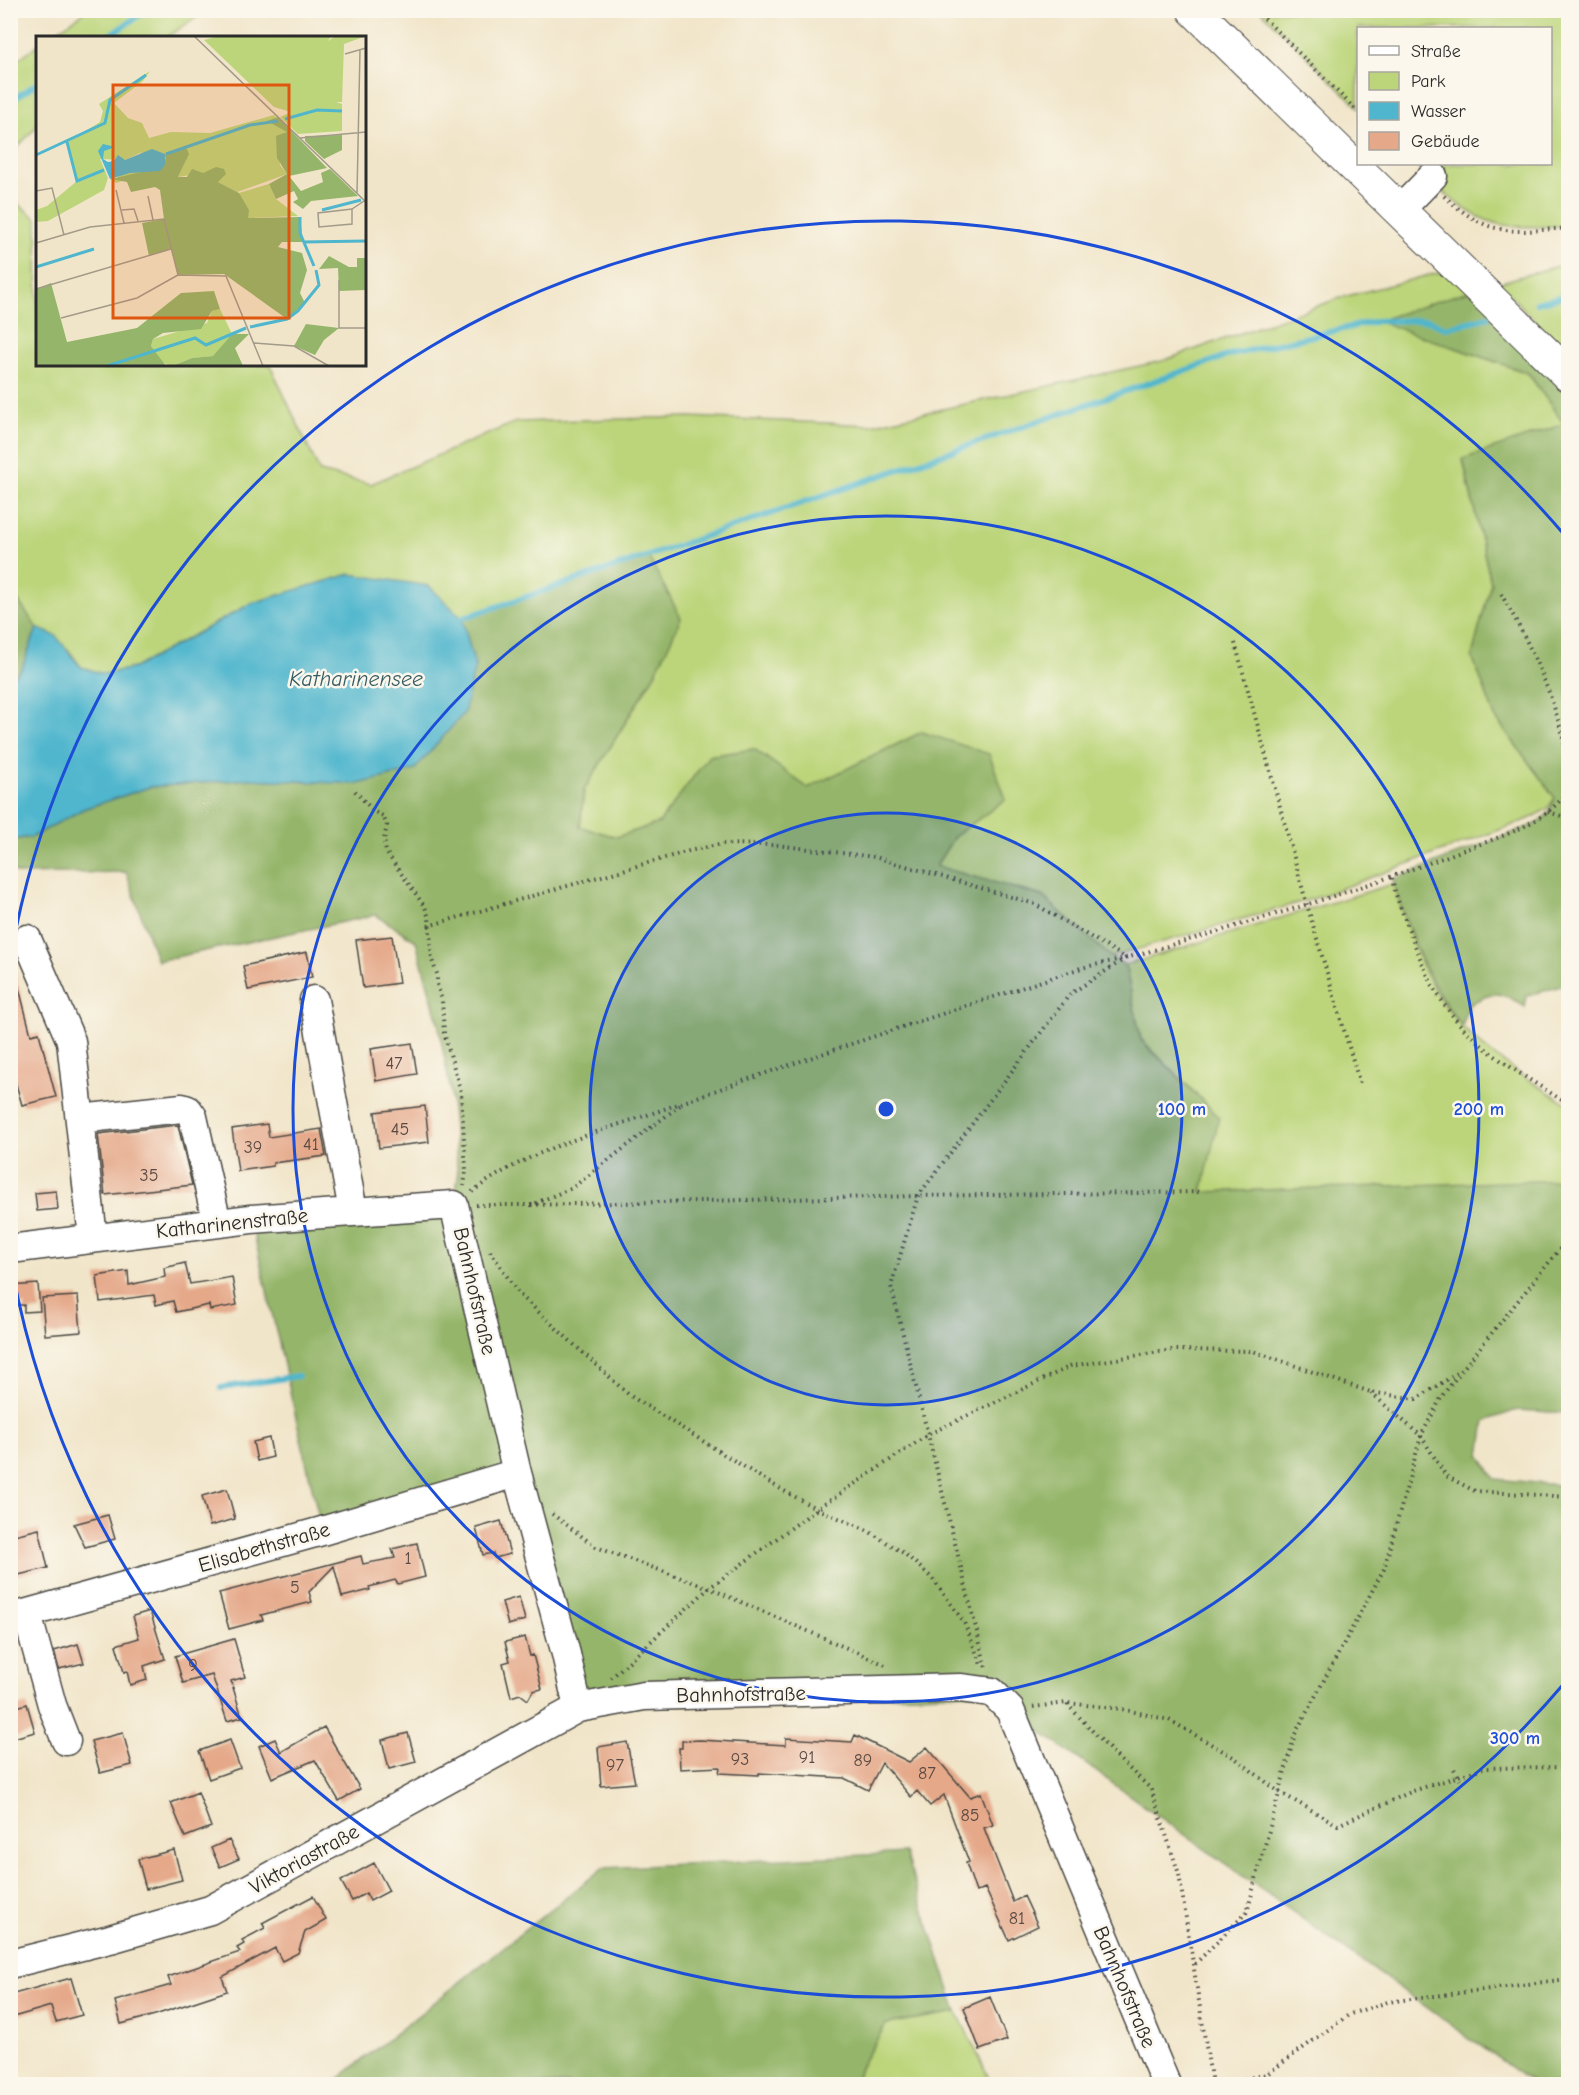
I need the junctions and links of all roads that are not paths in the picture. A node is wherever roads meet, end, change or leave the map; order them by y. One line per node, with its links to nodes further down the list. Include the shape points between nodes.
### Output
1 (1194, 10): 3 (main road)
2 (1431, 178): 3 (street)
3 (1399, 211): 4 (main road)
4 (1569, 375)
5 (27, 939): 7 (street, via 72,1041)
6 (314, 1000): 9 (street)
7 (80, 1119): 10 (street, via 188,1110 193,1117); 11 (street)
8 (458, 1203): 9 (street, Katharinenstraße); 13 (street, Bahnhofstraße)
9 (353, 1211): 10 (street, Katharinenstraße)
10 (217, 1223): 11 (street, Katharinenstraße)
11 (93, 1238): 12 (street, Katharinenstraße)
12 (10, 1249)
13 (520, 1483): 14 (street, Elisabethstraße, via 333,1527); 15 (street, Bahnhofstraße)
14 (19, 1616): 16 (street)
15 (578, 1708): 17 (street, Viktoriastraße, via 210,1910); 18 (street, Bahnhofstraße, via 644,1696 960,1688 1001,1701)
16 (66, 1741)
17 (10, 1964)
18 (1166, 2085)

